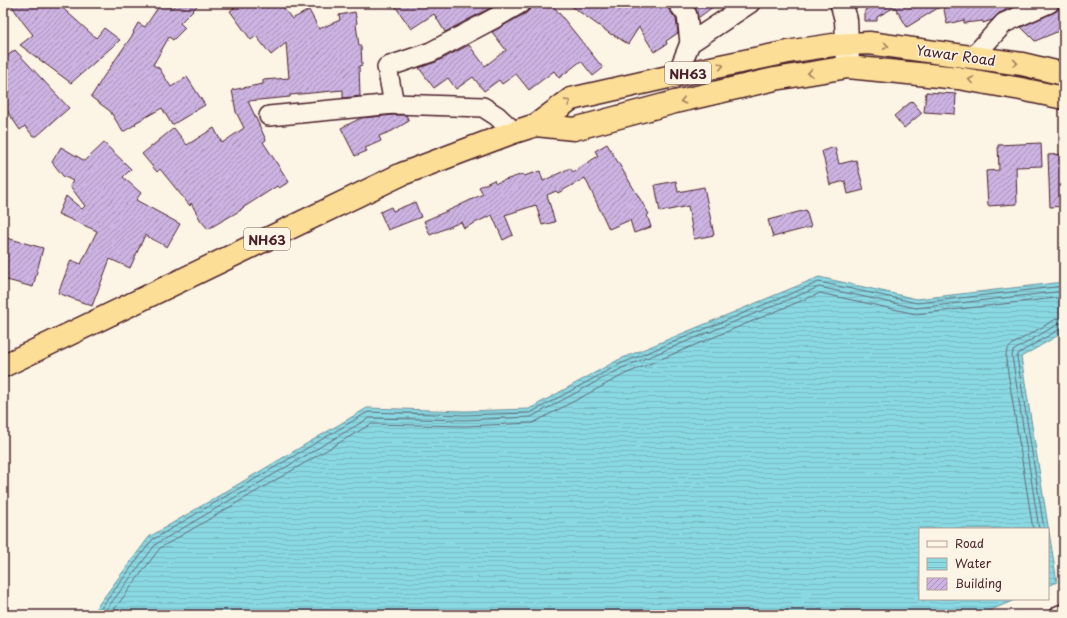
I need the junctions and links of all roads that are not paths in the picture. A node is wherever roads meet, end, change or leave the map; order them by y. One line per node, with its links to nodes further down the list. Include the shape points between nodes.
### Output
1 (521, 3): 13 (street, via 431,52 387,67)
2 (678, 3): 6 (street, via 687,15)
3 (750, 3): 6 (street)
4 (1049, 3): 8 (street, via 1004,23)
5 (848, 9): 7 (main road)
6 (690, 43): 11 (street)
7 (847, 44): 8 (highway, Yawar Road / NH63, one-way to 8, via 869,43); 9 (main road); 11 (highway, NH63, one-way to 7, via 792,51)
8 (973, 57): 10 (highway, Yawar Road / NH63, one-way to 10, via 1022,64)
9 (848, 67): 12 (highway, NH63, one-way to 9, via 958,78); 15 (highway, NH63, one-way to 15, via 775,79 574,129)
10 (1064, 74)
11 (677, 75): 15 (highway, NH63, one-way to 11, via 571,100)
12 (1064, 98)
13 (394, 104): 14 (street); 16 (street, via 483,107)
14 (269, 116)
15 (536, 125): 16 (highway, NH63)
16 (514, 132): 17 (highway, NH63, via 402,174)
17 (3, 366)
18 (1064, 614): 19 (street)
19 (1060, 615)

